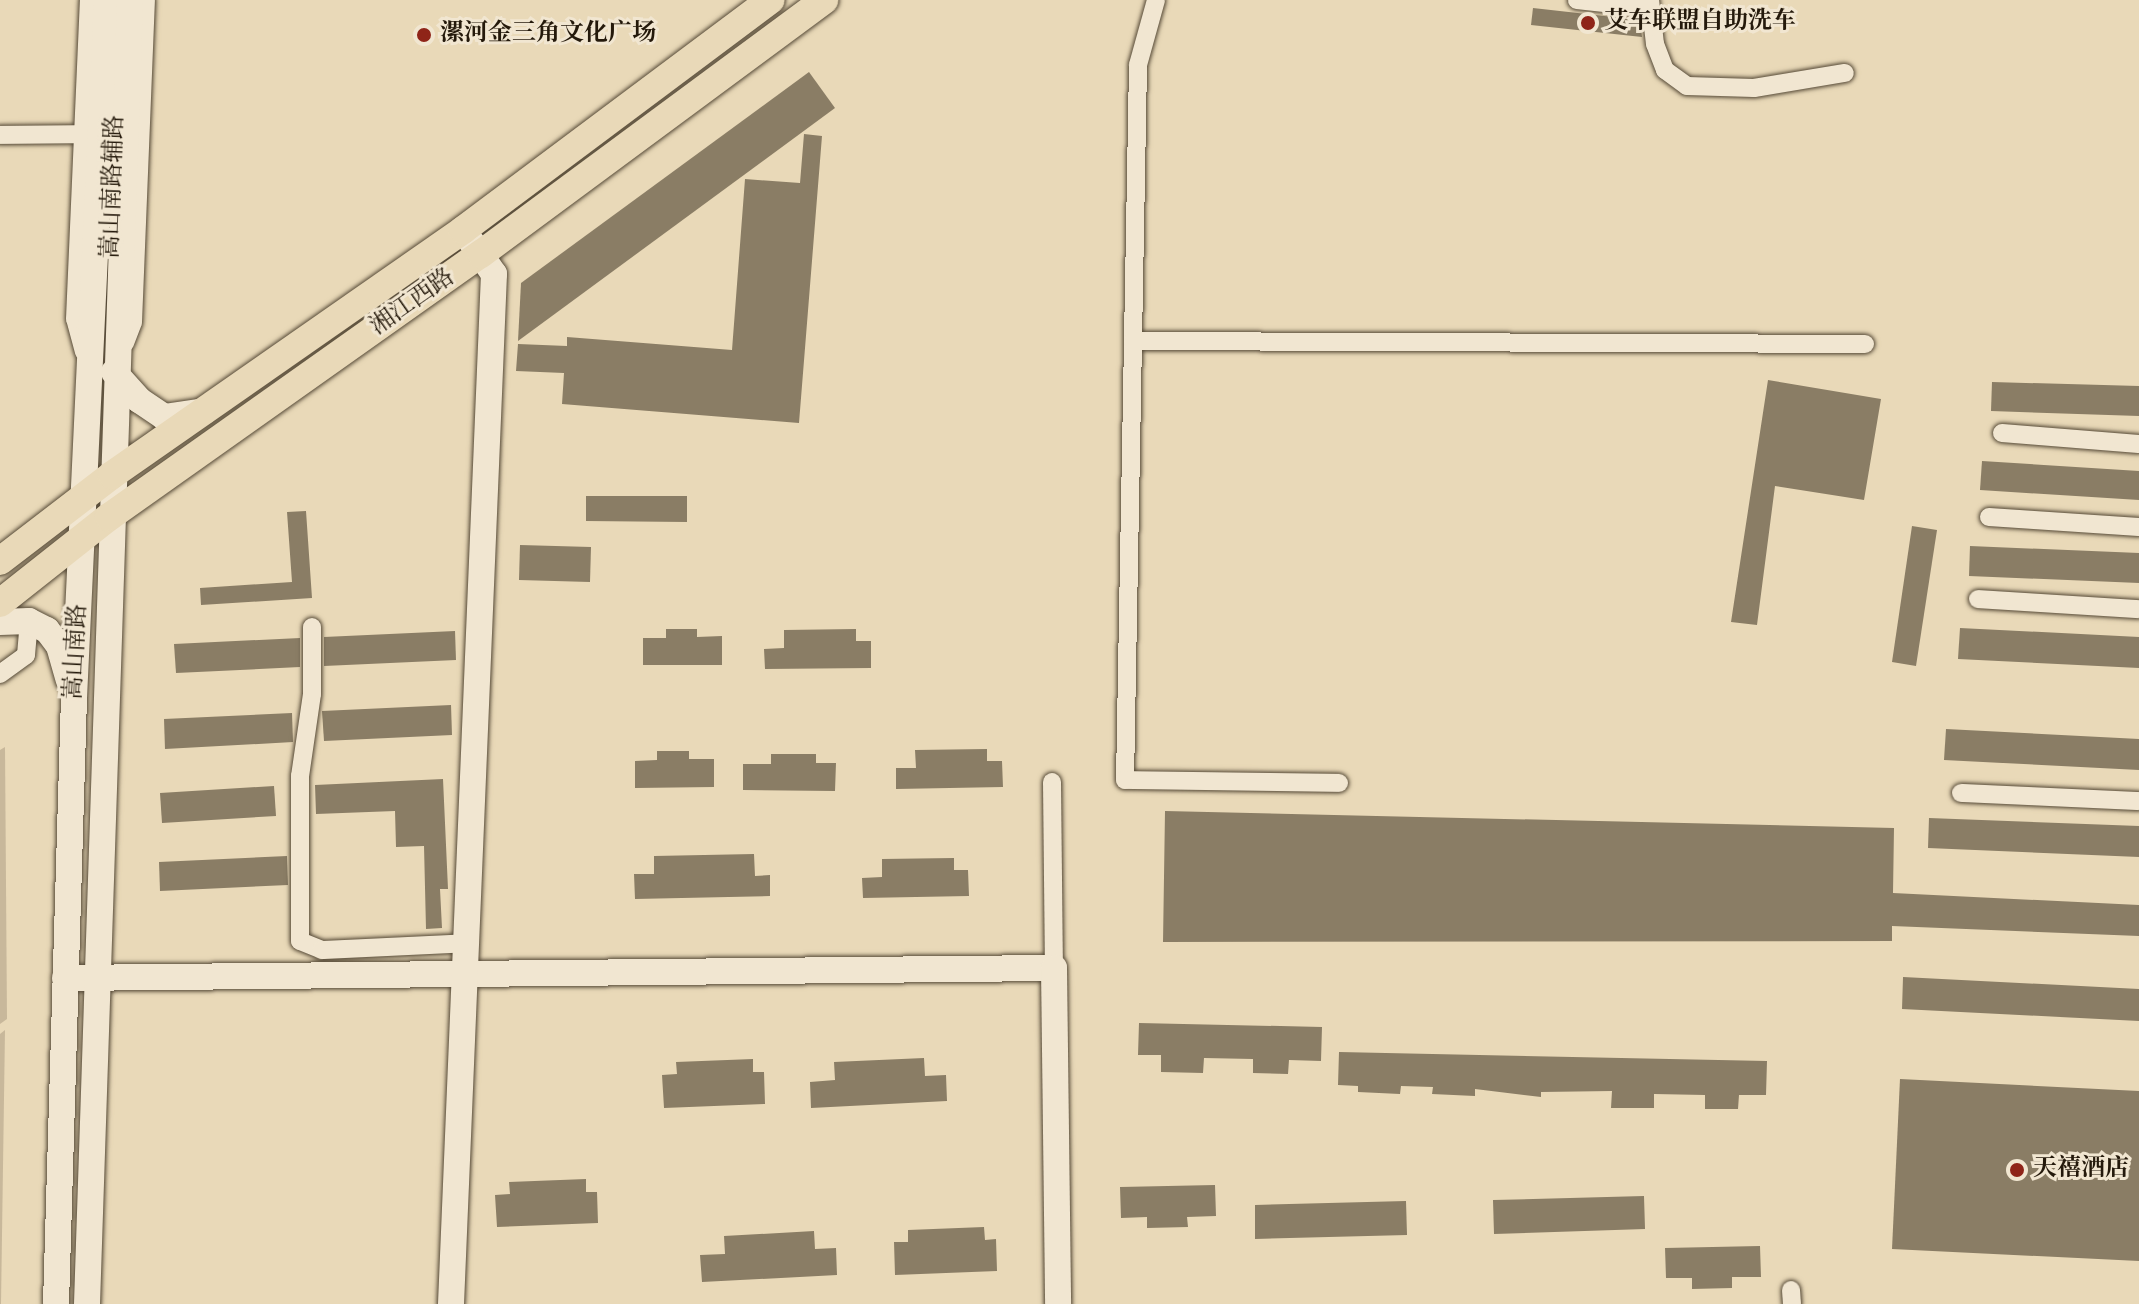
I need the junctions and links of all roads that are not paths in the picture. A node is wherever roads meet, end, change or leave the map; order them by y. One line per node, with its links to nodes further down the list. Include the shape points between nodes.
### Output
1 (89, 0): 11 (street, 嵩山南路辅路)
2 (107, 0): 11 (main road, 嵩山南路)
3 (130, 0): 11 (main road, 嵩山南路)
4 (146, 0): 11 (street, 嵩山南路辅路)
5 (771, 0): 13 (main road, 湘江西路)
6 (824, 0): 14 (main road, 湘江西路)
7 (1156, 0): 15 (street, via 1138,65)
8 (1577, 0): 9 (street)
9 (1650, 4): 10 (street, via 1665,70 1687,86 1754,88)
10 (1845, 73)
11 (112, 134): 12 (street); 17 (main road, 嵩山南路); 17 (street, 嵩山南路辅路, via 75,319)
12 (0, 135)
13 (463, 230): 14 (main road); 18 (main road, 湘江西路)
14 (481, 254): 23 (main road, 湘江西路); 40 (main road, via 494,274)
15 (1133, 341): 16 (street); 37 (street, via 1125,780)
16 (1865, 344)
17 (102, 372): 18 (main road, via 164,417); 21 (main road, 嵩山南路); 22 (main road, 嵩山南路)
18 (208, 411): 21 (main road, 湘江西路)
19 (2002, 433): 20 (street)
20 (2139, 444)
21 (112, 475): 22 (main road, 湘江西路); 23 (main road, 嵩山南路)
22 (83, 496): 26 (main road, 嵩山南路); 27 (main road, 湘江西路)
23 (109, 517): 26 (main road, 湘江西路); 43 (main road, 嵩山南路)
24 (1989, 517): 25 (street)
25 (2139, 527)
26 (82, 537): 29 (main road, 湘江西路); 35 (main road, 嵩山南路)
27 (0, 561)
28 (1978, 599): 30 (street)
29 (0, 603)
30 (2139, 609)
31 (29, 621): 32 (main road); 34 (street, via 26,655); 35 (main road, via 47,630 59,646)
32 (0, 622)
33 (312, 627): 40 (street, via 312,694 300,776 300,941 322,950)
34 (0, 674)
35 (74, 698): 44 (main road, 嵩山南路)
36 (1052, 782): 41 (street)
37 (1339, 783)
38 (1961, 793): 39 (street)
39 (2139, 801)
40 (468, 943): 42 (main road)
41 (1054, 968): 42 (main road); 48 (main road)
42 (467, 970): 43 (main road); 47 (main road)
43 (98, 977): 44 (main road); 46 (main road, 嵩山南路)
44 (65, 978): 45 (main road, 嵩山南路)
45 (56, 1304)
46 (87, 1304)
47 (451, 1304)
48 (1058, 1304)

